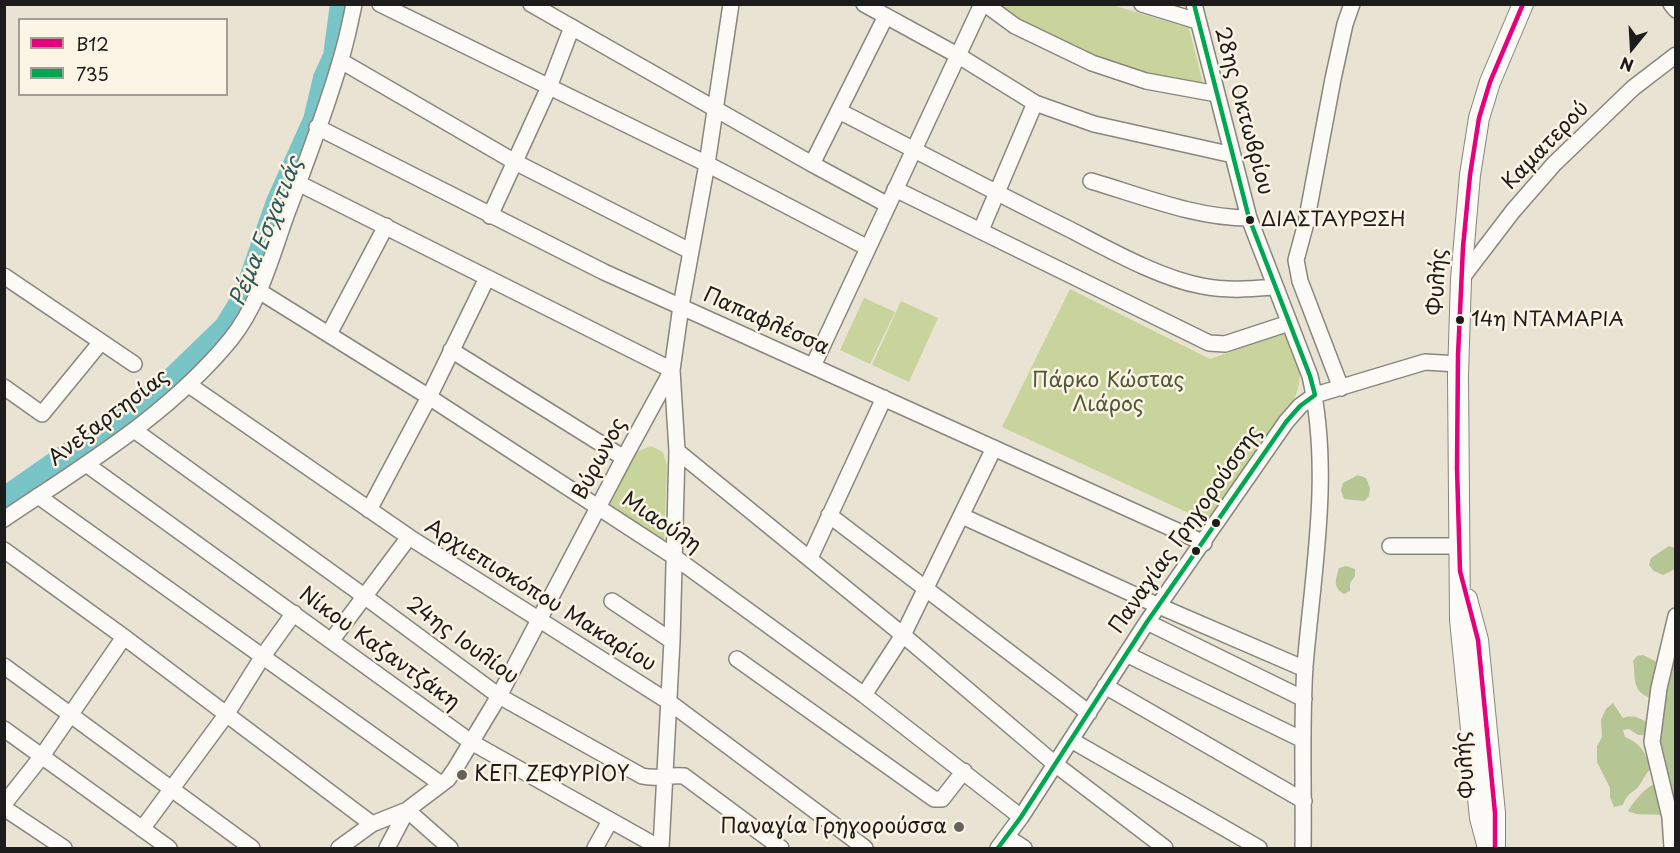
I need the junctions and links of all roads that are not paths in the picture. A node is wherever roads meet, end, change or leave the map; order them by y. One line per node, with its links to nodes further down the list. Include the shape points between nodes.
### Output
1 (354, 4): 18 (street, Ανεξαρτησίας)
2 (380, 4): 19 (street)
3 (731, 4): 22 (street, Βύρωνος)
4 (864, 4): 13 (street)
5 (984, 4): 17 (street); 20 (street, via 1015,26 1092,63 1146,81)
6 (1142, 4): 14 (street)
7 (1194, 4): 14 (street, 28ης Οκτωβρίου)
8 (1352, 4): 57 (street, via 1296,260 1300,281)
9 (1523, 4): 43 (main road, Φυλής, via 1479,118)
10 (1671, 4): 12 (street)
11 (536, 6): 15 (street)
12 (1676, 10)
13 (886, 16): 17 (street); 23 (street)
14 (1197, 21): 20 (street, 28ης Οκτωβρίου)
15 (572, 27): 19 (street); 22 (street)
16 (1676, 55): 43 (street, Καματερού, via 1633,88 1554,164)
17 (958, 56): 21 (street); 25 (street)
18 (341, 61): 24 (street, Ανεξαρτησίας); 27 (street)
19 (549, 87): 27 (street); 28 (street)
20 (1217, 94): 26 (street, 28ης Οκτωβρίου)
21 (1035, 103): 26 (street, via 1094,124); 33 (street)
22 (716, 108): 28 (street, Βύρωνος); 29 (street)
23 (839, 111): 25 (street); 29 (street)
24 (317, 126): 31 (street, Ανεξαρτησίας); 35 (street, Παπαφλέσσα)
25 (913, 149): 32 (street); 33 (street)
26 (1233, 155): 36 (street, 28ης Οκτωβρίου)
27 (516, 162): 35 (street); 40 (street)
28 (706, 164): 39 (street); 40 (street, Βύρωνος)
29 (812, 164): 34 (street)
30 (1091, 181): 36 (street, via 1179,207 1228,218)
31 (298, 183): 37 (street); 45 (street, Ανεξαρτησίας)
32 (896, 189): 34 (street); 38 (street)
33 (997, 194): 38 (street); 44 (street, via 1172,277 1234,291)
34 (888, 205): 39 (street)
35 (490, 216): 46 (street, Παπαφλέσσα)
36 (1250, 218): 44 (street, 28ης Οκτωβρίου)
37 (386, 226): 42 (street); 48 (street)
38 (981, 230): 47 (street, via 1209,343 1226,344)
39 (868, 248): 53 (street)
40 (690, 251): 46 (street, Βύρωνος)
41 (4, 276): 49 (street)
42 (487, 279): 50 (street); 54 (street)
43 (1461, 279): 52 (main road, Φυλής)
44 (1275, 287): 47 (street, 28ης Οκτωβρίου)
45 (260, 291): 48 (street, Μιαούλη); 55 (street, Ανεξαρτησίας, via 232,338)
46 (681, 306): 53 (street, Παπαφλέσσα); 54 (street, Βύρωνος)
47 (1289, 323): 58 (street, 28ης Οκτωβρίου)
48 (329, 334): 59 (street, Μιαούλη)
49 (101, 342): 51 (street); 56 (street, via 42,414)
50 (451, 350): 59 (street); 64 (street)
51 (134, 364)
52 (1458, 364): 57 (street, Παναγίας Γρηγορούσσης, via 1425,362); 75 (main road, Φυλής)
53 (813, 366): 60 (street, Παπαφλέσσα)
54 (672, 370): 63 (street); 64 (street, Βύρωνος)
55 (189, 385): 61 (street, Ανεξαρτησίας); 68 (street, Αρχιεπισκόπου Μακαρίου)
56 (4, 387)
57 (1341, 388): 58 (street, Παναγίας Γρηγορούσσης)
58 (1315, 395): 73 (street, Παναγίας Γρηγορούσσης, via 1286,422); 96 (street, 28ης Οκτωβρίου, via 1320,498)
59 (429, 397): 67 (street, Μιαούλη); 68 (street)
60 (884, 398): 62 (street, Παπαφλέσσα); 69 (street)
61 (134, 430): 65 (street, Ανεξαρτησίας); 81 (street, 24ης Ιουλίου)
62 (994, 448): 70 (street); 73 (street, Παπαφλέσσα)
63 (677, 451): 77 (street); 78 (street)
64 (624, 458): 67 (street, Βύρωνος)
65 (86, 464): 66 (street, Ανεξαρτησίας); 84 (street, Νίκου Καζαντζάκη)
66 (38, 496): 71 (street, Ανεξαρτησίας); 93 (street)
67 (598, 506): 77 (street, Μιαούλη); 86 (street, Βύρωνος)
68 (369, 510): 72 (street, Αρχιεπισκόπου Μακαρίου)
69 (829, 515): 78 (street); 80 (street)
70 (962, 516): 80 (street); 83 (street)
71 (4, 519)
72 (409, 537): 81 (street); 86 (street, Αρχιεπισκόπου Μακαρίου)
73 (1204, 543): 83 (street, Παναγίας Γρηγορούσσης)
74 (1390, 546): 75 (street)
75 (1460, 546): 79 (main road, Φυλής)
76 (4, 550): 89 (street)
77 (674, 556): 91 (street); 98 (street, Μιαούλη)
78 (810, 558): 88 (street)
79 (1460, 571): 123 (main road, Φυλής, via 1461,642 1480,818); 123 (main road, Φυλής, via 1478,640 1495,813)
80 (926, 589): 88 (street); 102 (street)
81 (364, 596): 90 (street); 99 (street, 24ης Ιουλίου)
82 (612, 601): 91 (street)
83 (1159, 606): 87 (street, Παναγίας Γρηγορούσσης); 96 (street)
84 (294, 614): 90 (street, Νίκου Καζαντζάκη); 93 (street)
85 (1676, 616): 138 (street, via 1659,688 1652,742 1670,817)
86 (539, 621): 99 (street, Βύρωνος); 101 (street, Αρχιεπισκόπου Μακαρίου)
87 (1147, 622): 92 (street, Παναγίας Γρηγορούσσης); 100 (street)
88 (903, 635): 98 (street); 110 (street)
89 (124, 637): 103 (street); 104 (street)
90 (331, 641): 108 (street, Νίκου Καζαντζάκη)
91 (672, 641): 101 (street)
92 (1126, 654): 97 (street, Παναγίας Γρηγορούσσης); 107 (street)
93 (263, 656): 104 (street); 113 (street)
94 (737, 659): 111 (street, via 934,798 942,799)
95 (4, 666): 103 (street)
96 (1305, 669): 100 (street, 28ης Οκτωβρίου)
97 (1105, 686): 102 (street, Παναγίας Γρηγορούσσης); 115 (street)
98 (864, 695): 111 (street, Μιαούλη)
99 (499, 696): 108 (street, Βύρωνος); 112 (street, 24ης Ιουλίου, via 642,776)
100 (1304, 699): 107 (street, 28ης Οκτωβρίου)
101 (669, 702): 112 (street); 133 (street, Αρχιεπισκόπου Μακαρίου)
102 (1089, 713): 106 (street, Παναγίας Γρηγορούσσης)
103 (71, 715): 109 (street); 114 (street)
104 (226, 715): 114 (street); 120 (street)
105 (4, 729): 109 (street)
106 (1071, 740): 110 (street, Παναγίας Γρηγορούσσης); 136 (street)
107 (1303, 740): 115 (street, 28ης Οκτωβρίου)
108 (471, 742): 113 (street, Βύρωνος); 119 (street, Νίκου Καζαντζάκη)
109 (42, 756): 116 (street); 121 (street)
110 (1055, 764): 118 (street, Παναγίας Γρηγορούσσης); 135 (street)
111 (964, 771): 118 (street, Μιαούλη)
112 (664, 778): 131 (street); 132 (street, 24ης Ιουλίου, via 684,776)
113 (441, 784): 117 (street, Βύρωνος)
114 (172, 790): 121 (street); 126 (street)
115 (1304, 801): 137 (street, 28ης Οκτωβρίου)
116 (4, 806): 124 (street)
117 (407, 810): 120 (street, Βύρωνος); 128 (street); 129 (street)
118 (1022, 817): 122 (street, Παναγίας Γρηγορούσσης)
119 (610, 821): 130 (street); 131 (street, Νίκου Καζαντζάκη)
120 (372, 824): 127 (street, Βύρωνος)
121 (142, 829): 125 (street)
122 (1003, 843): 134 (street)
123 (1491, 848)
124 (64, 849)
125 (169, 849)
126 (252, 849)
127 (339, 849)
128 (387, 849)
129 (450, 849)
130 (595, 849)
131 (660, 849)
132 (781, 849)
133 (865, 849)
134 (1024, 849)
135 (1166, 849)
136 (1260, 849)
137 (1303, 849)
138 (1672, 849)

